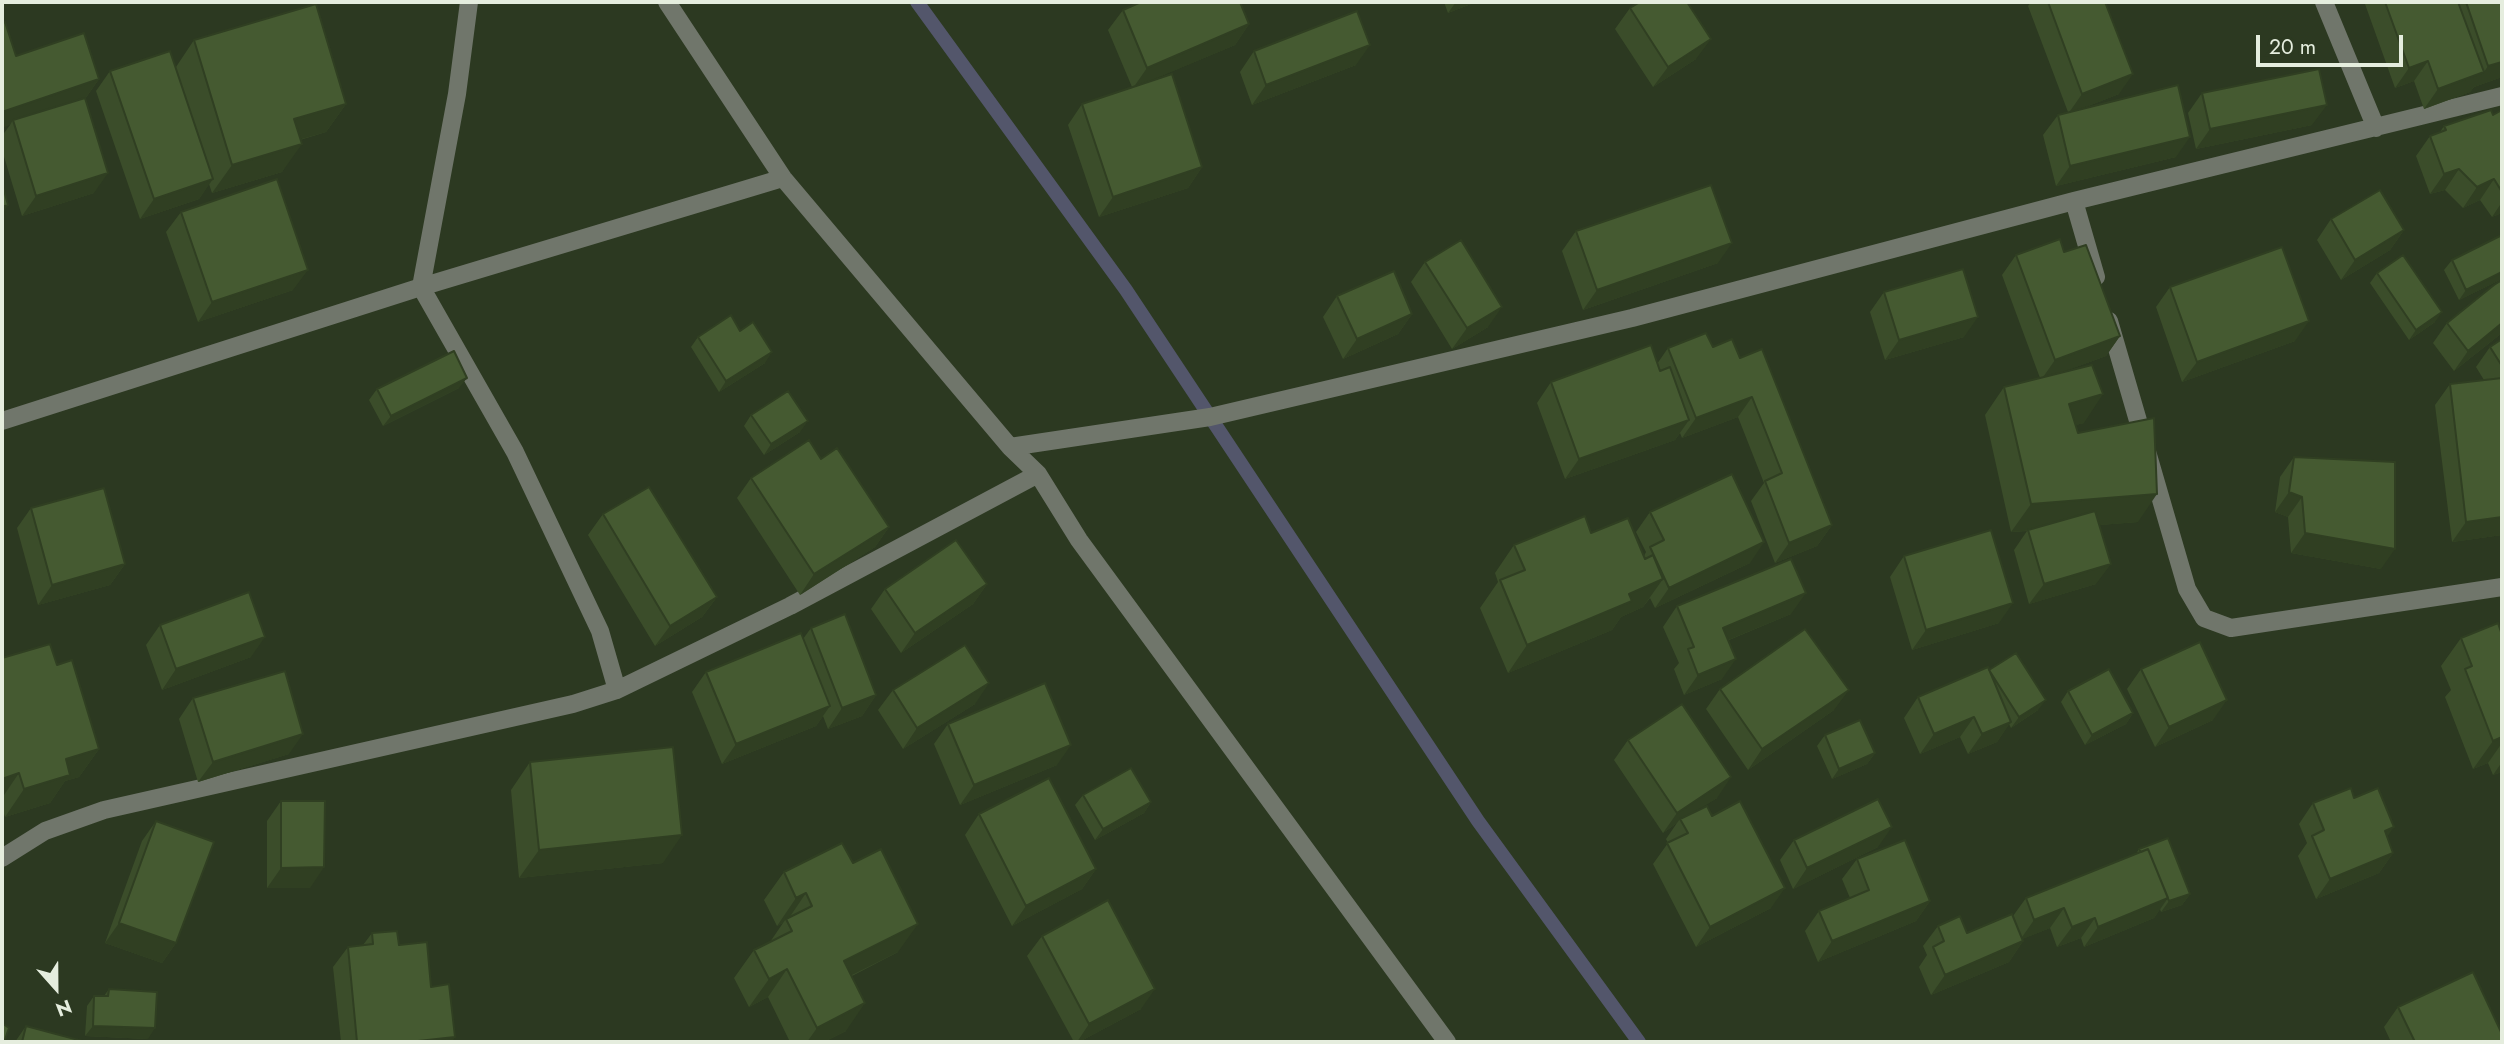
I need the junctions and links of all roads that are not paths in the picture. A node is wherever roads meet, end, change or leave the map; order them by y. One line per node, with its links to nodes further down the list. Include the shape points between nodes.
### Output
1 (469, 2): 8 (street)
2 (667, 2): 6 (street)
3 (2324, 2): 5 (street)
4 (2502, 96): 5 (street)
5 (2376, 128): 7 (street)
6 (783, 178): 8 (street); 10 (street)
7 (2074, 201): 10 (street, via 1632,318 1237,410); 12 (street, via 2188,589 2204,618 2231,628)
8 (421, 287): 9 (street); 13 (street, via 515,452 600,631)
9 (2, 421)
10 (1010, 447): 11 (street)
11 (1038, 474): 13 (street, via 790,606); 15 (street, via 1079,540)
12 (2502, 587)
13 (617, 690): 14 (street, via 573,704 104,810 45,831)
14 (2, 858)
15 (1447, 1042)

